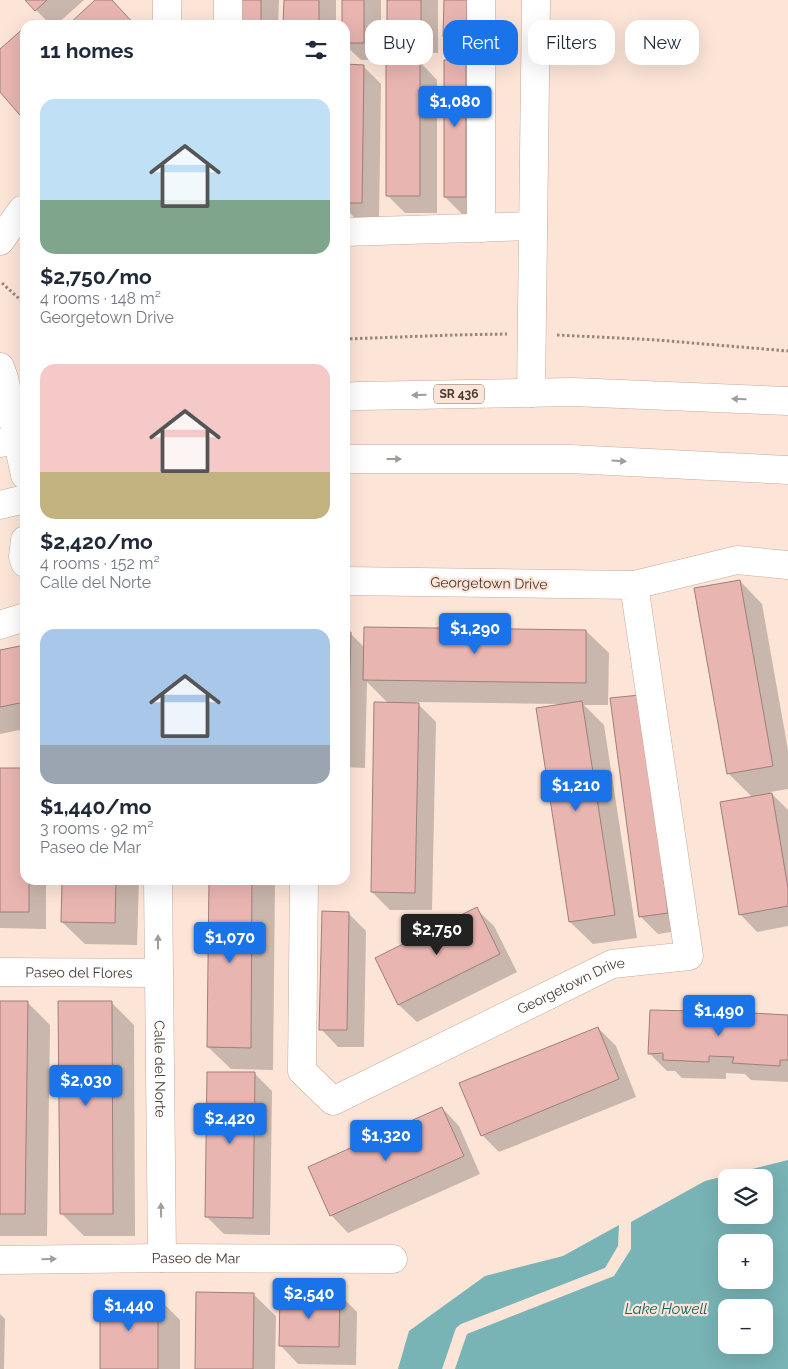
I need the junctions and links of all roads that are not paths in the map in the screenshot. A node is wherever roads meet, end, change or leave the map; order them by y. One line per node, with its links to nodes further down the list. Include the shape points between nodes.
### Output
1 (167, 0): 5 (street)
2 (228, 0): 6 (street)
3 (481, 0): 9 (street)
4 (536, 0): 8 (street)
5 (167, 20)
6 (228, 20)
7 (20, 213): 11 (street)
8 (533, 226): 9 (street); 13 (street)
9 (481, 228): 10 (street)
10 (350, 232)
11 (0, 241)
12 (0, 367): 16 (street)
13 (531, 393): 14 (street, SR 436, one-way to 14); 15 (street, SR 436, one-way to 13)
14 (350, 397)
15 (788, 401)
16 (14, 440): 18 (street)
17 (350, 458): 19 (street, one-way to 19, via 570,459)
18 (20, 459)
19 (788, 470)
20 (20, 501): 21 (street)
21 (0, 505)
22 (788, 565): 24 (street, Georgetown Drive, via 737,560)
23 (350, 581): 24 (street, Georgetown Drive)
24 (634, 584): 28 (street, Georgetown Drive, via 689,956 612,964 333,1101 302,1071)
25 (20, 619): 26 (street)
26 (0, 625)
27 (158, 885): 30 (street, Calle del Norte, one-way to 27)
28 (304, 885)
29 (0, 972): 30 (street, Paseo del Flores)
30 (158, 973): 31 (street, Calle del Norte, one-way to 30)
31 (162, 1258): 32 (street, Paseo de Mar); 33 (street, Paseo de Mar, one-way to 31)
32 (393, 1259)
33 (0, 1260)

